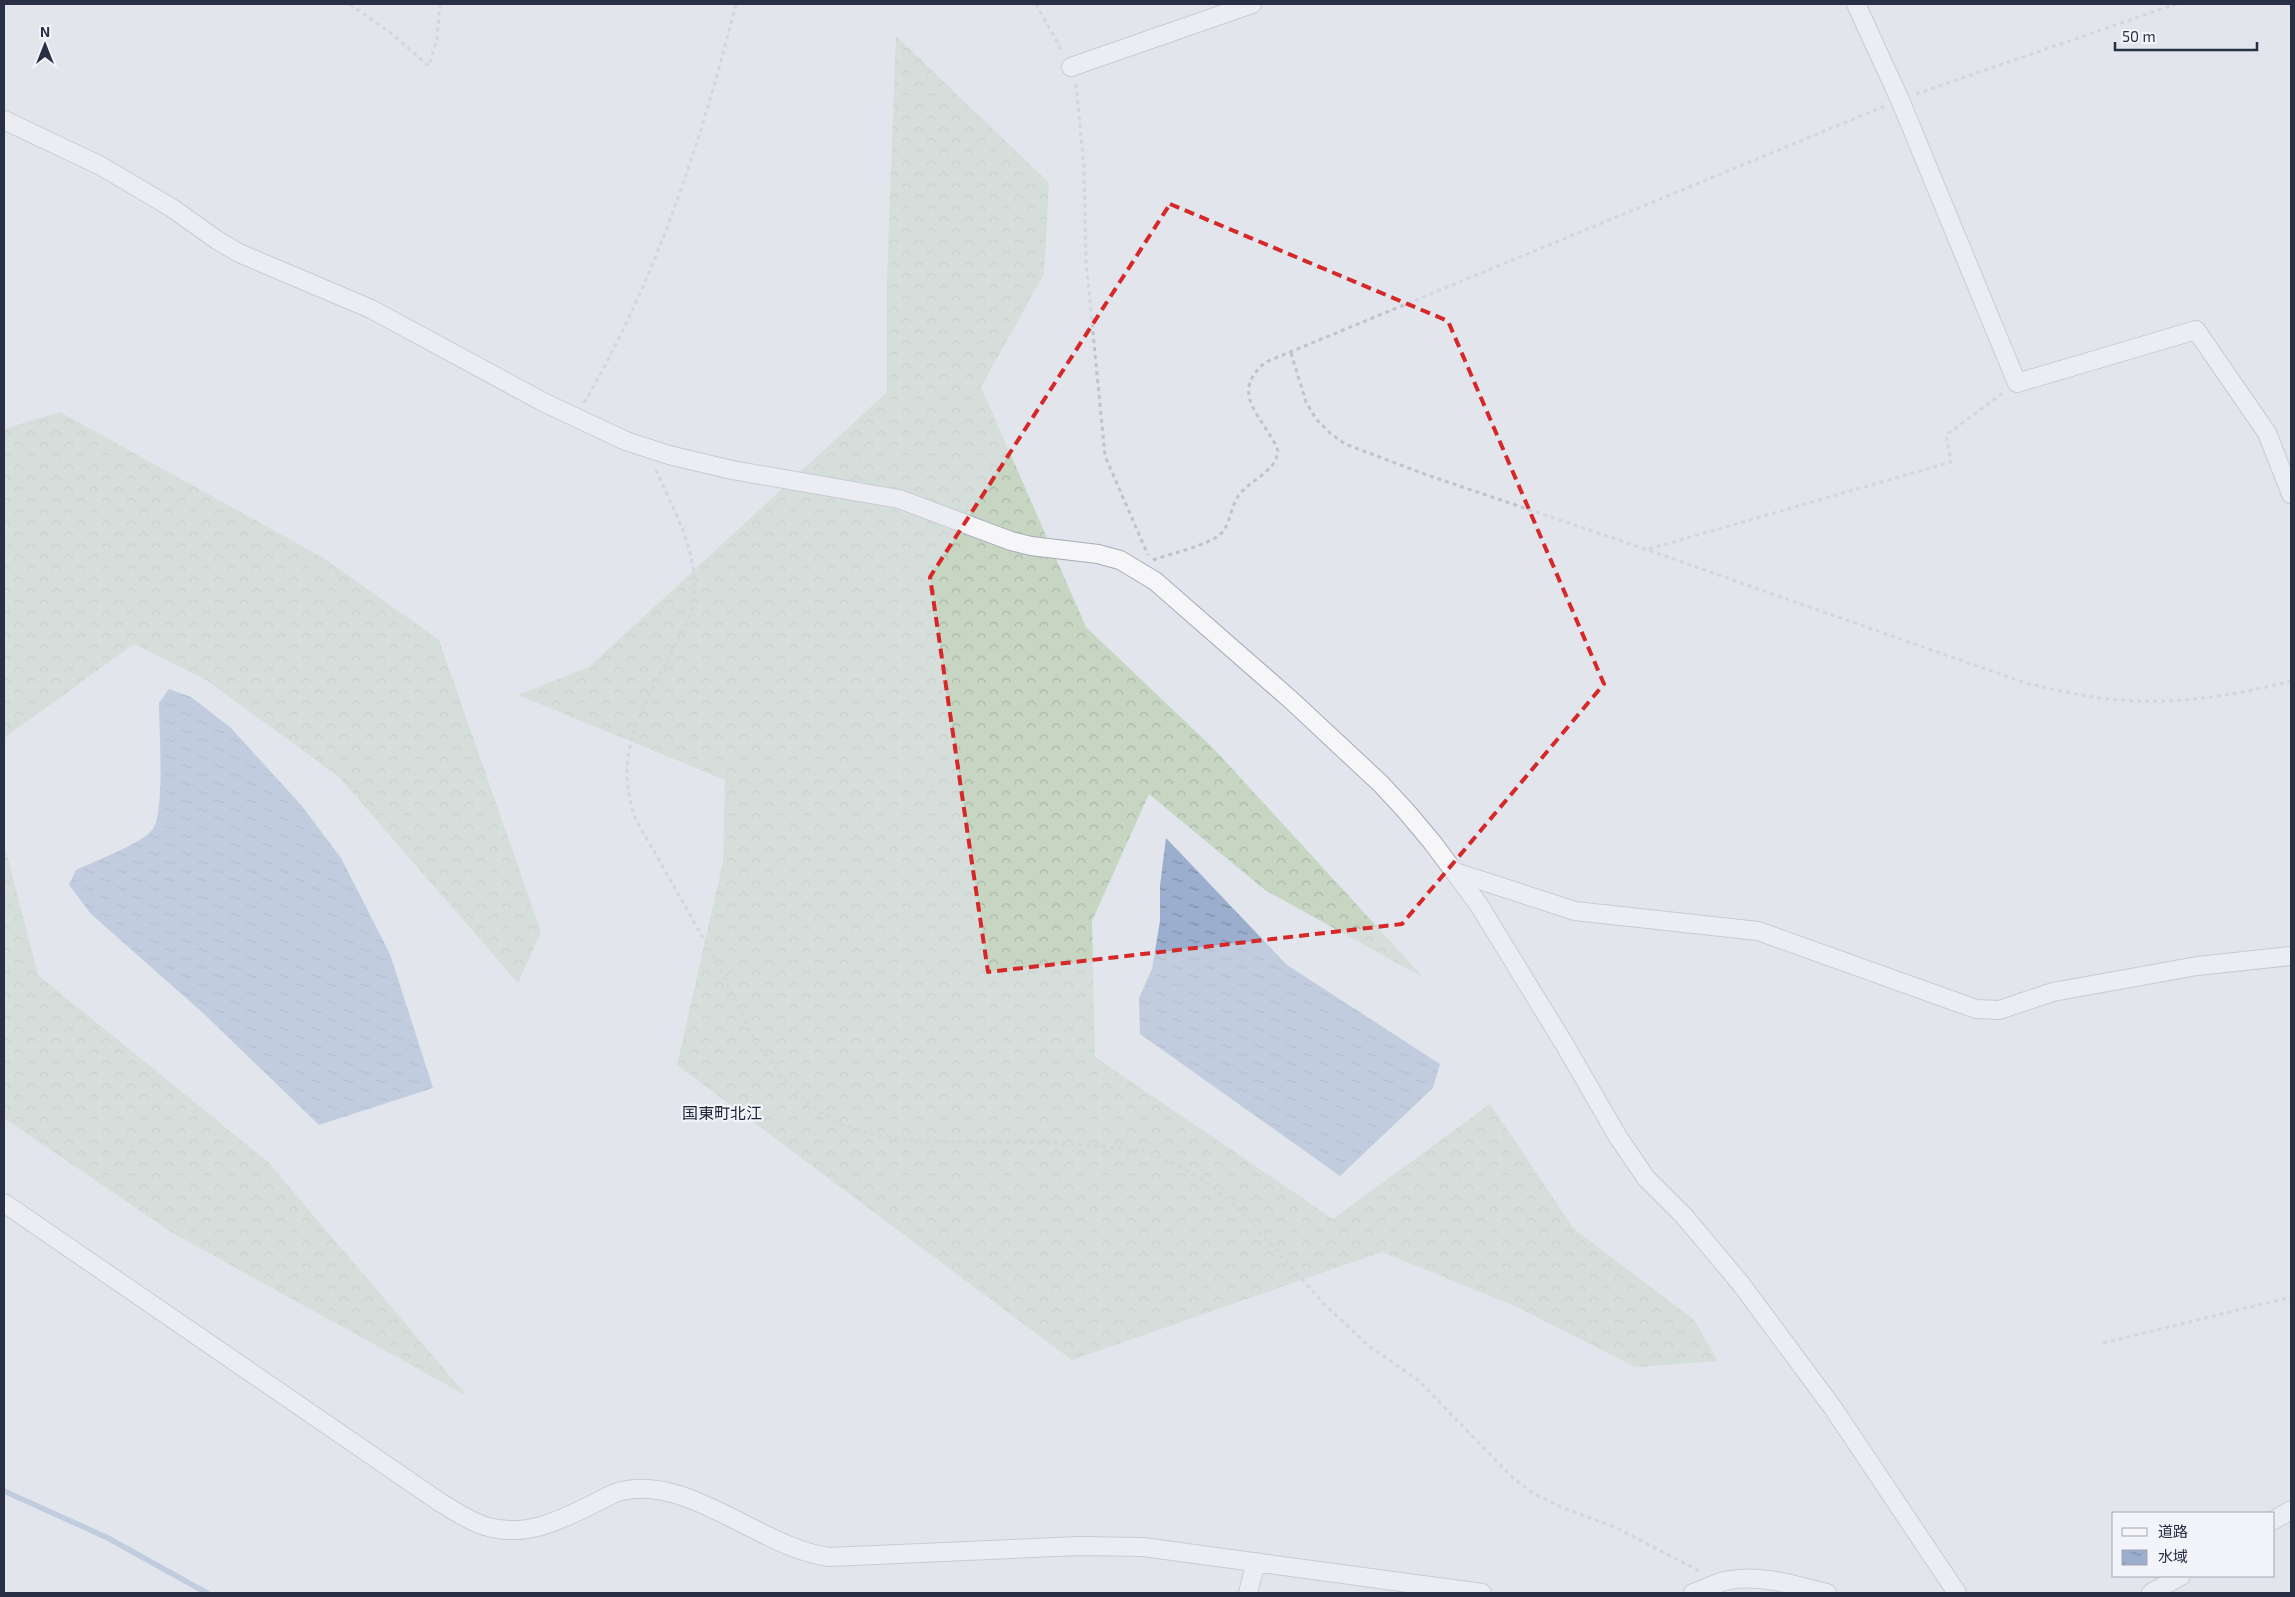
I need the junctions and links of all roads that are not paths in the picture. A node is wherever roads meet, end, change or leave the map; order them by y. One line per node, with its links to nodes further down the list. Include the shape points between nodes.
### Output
1 (1252, 4): 3 (street)
2 (1856, 4): 5 (street, via 1900,100 2017,383 2196,330 2267,433)
3 (1071, 67)
4 (4, 120): 6 (street, via 123,178 239,253 370,309 545,403 647,449 732,470 884,495 1011,541 1142,564 1155,580 1381,784)
5 (2291, 494)
6 (1455, 872): 7 (street, via 1575,911 1758,931 1976,1009 1999,1010 2053,992 2197,966); 17 (street, via 1479,905 1646,1178 1684,1216 1746,1292 1832,1408)
7 (2291, 956)
8 (4, 1203): 11 (street, via 441,1503 486,1527 498,1530 539,1528 615,1492 652,1488 687,1497 778,1541 829,1557 1097,1545 1143,1547)
9 (2291, 1510): 10 (street)
10 (2275, 1519)
11 (1256, 1562): 13 (street); 14 (street)
12 (2178, 1577): 18 (street)
13 (1248, 1593)
14 (1482, 1593)
15 (1693, 1593): 16 (street, via 1720,1583 1754,1579)
16 (1827, 1593)
17 (1957, 1593)
18 (2151, 1593)

